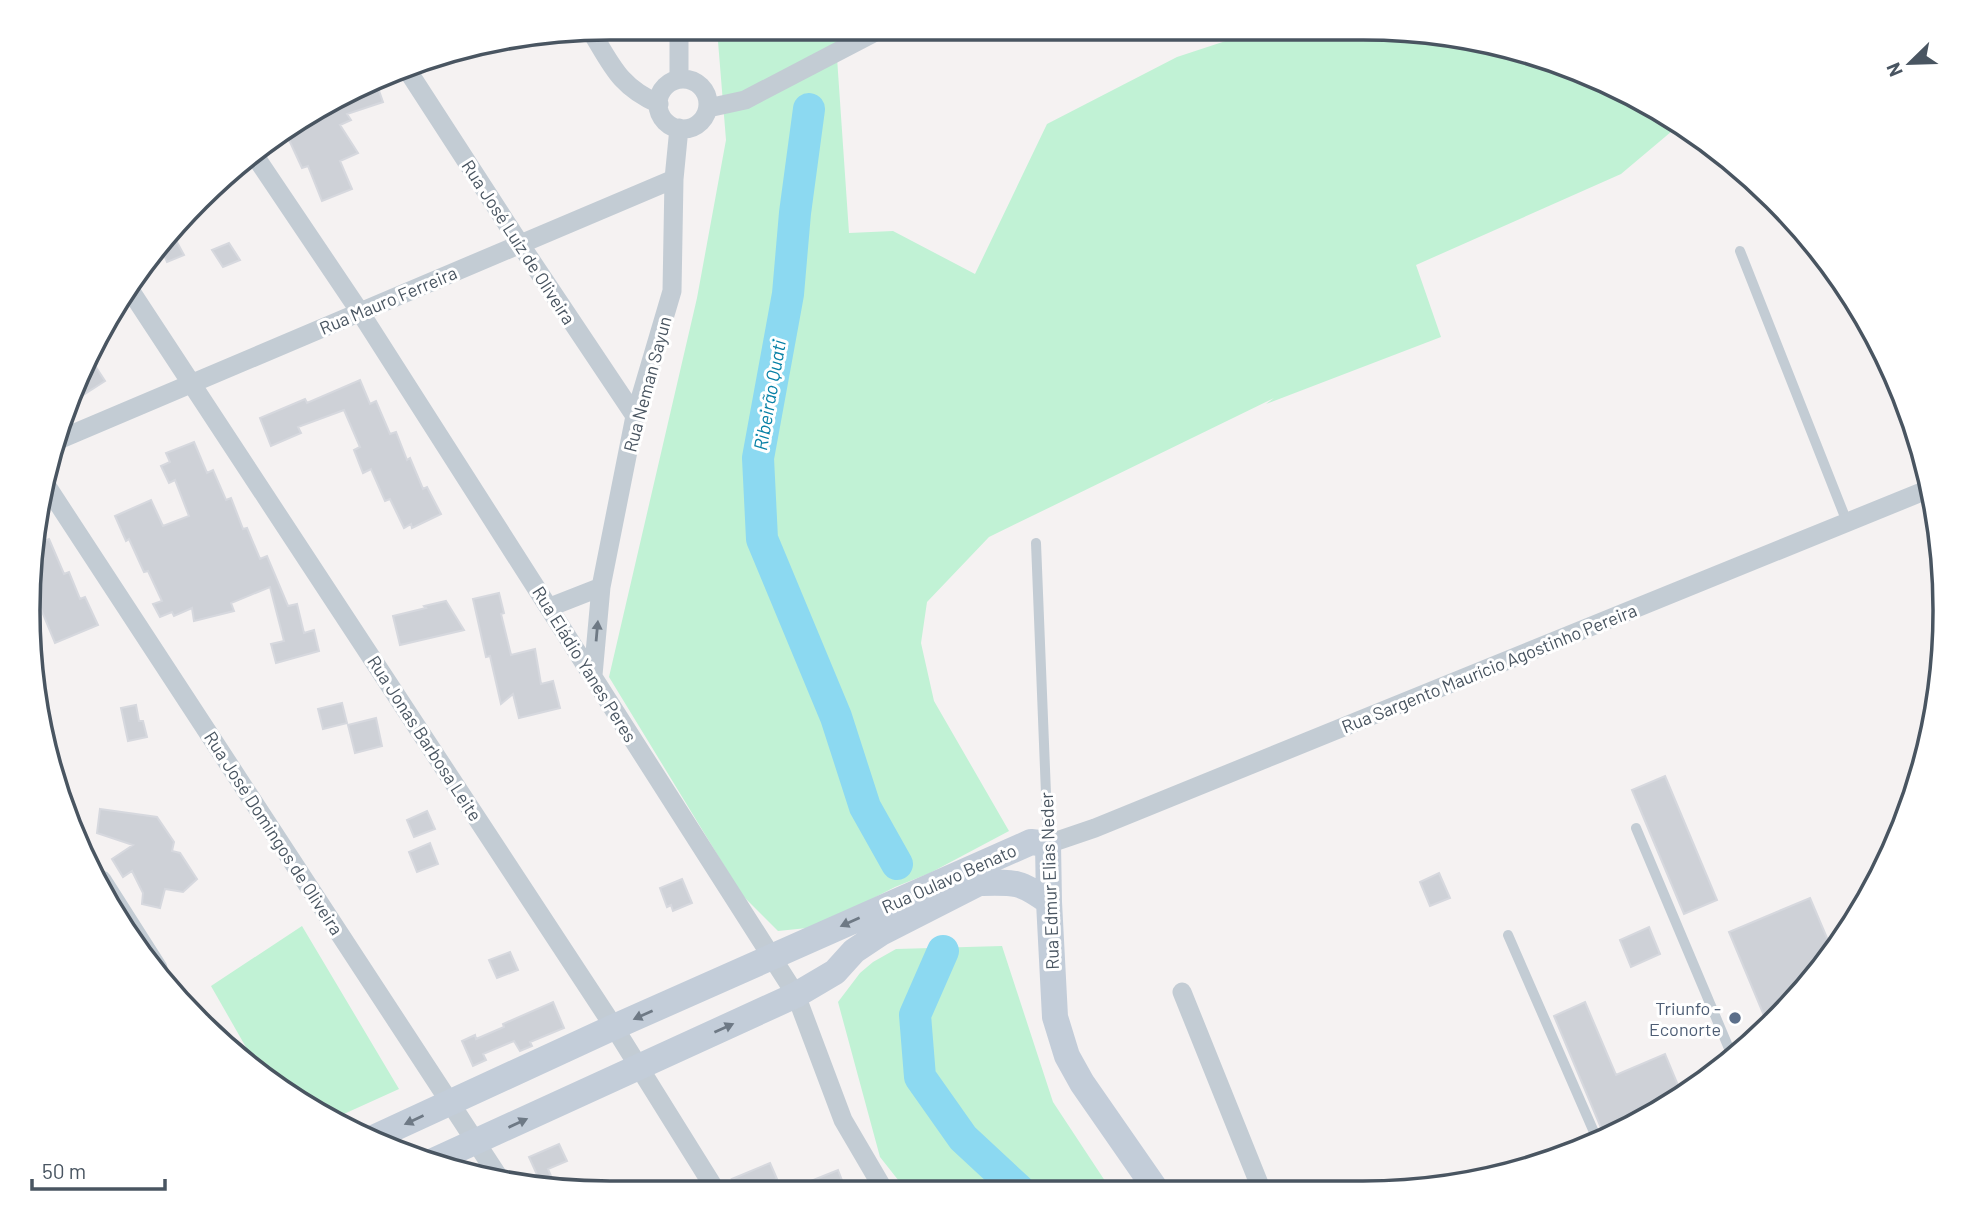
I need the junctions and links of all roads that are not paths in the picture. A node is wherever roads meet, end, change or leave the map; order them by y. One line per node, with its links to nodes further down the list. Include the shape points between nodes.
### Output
1 (597, 40): 6 (street, via 622,82)
2 (679, 40): 5 (street)
3 (861, 40): 7 (street, via 745,100)
4 (412, 77): 11 (street, Rua José Luíz de Oliveira)
5 (679, 79): 6 (street, via 665,86); 7 (street, via 701,86)
6 (659, 104): 8 (street, via 661,116)
7 (708, 108): 8 (street, via 694,127)
8 (679, 128): 10 (street)
9 (259, 162): 14 (street, Rua Eládio Yanes Peres)
10 (674, 178): 11 (street, Rua Mauro Ferreira); 16 (street, Rua Neman Sayun, via 672,292)
11 (520, 244): 14 (street, Rua Mauro Ferreira); 16 (street, Rua José Luíz de Oliveira)
12 (1741, 251): 20 (lane)
13 (134, 297): 15 (street, Rua Jonas Barbosa Leite)
14 (359, 312): 15 (street, Rua Mauro Ferreira); 23 (street, Rua Eládio Yanes Peres)
15 (192, 383): 17 (street, Rua Mauro Ferreira); 33 (street, Rua Jonas Barbosa Leite)
16 (635, 416): 22 (street, Rua Neman Sayun)
17 (68, 436)
18 (1920, 492): 20 (street, Rua Sargento Maurício Agostinho Pereira)
19 (52, 494): 36 (street, Rua José Domingos de Oliveira)
20 (1847, 522): 26 (street, Rua Sargento Maurício Agostinho Pereira)
21 (1036, 543): 26 (lane, Rua Edmur Elias Neder)
22 (601, 587): 23 (street); 24 (street, Rua Neman Sayun, one-way to 22)
23 (550, 607): 24 (street, Rua Eládio Yanes Peres)
24 (593, 675): 30 (street, Rua Eládio Yanes Peres)
25 (1636, 828): 34 (lane)
26 (1048, 845): 27 (street, Rua Oulavo Benato); 28 (street, Rua Edmur Elias Neder); 30 (street, Rua Oulavo Benato, one-way to 30, via 1031,842)
27 (979, 883): 28 (street, via 1026,886); 32 (street, Rua Oulavo Benato, via 881,933 854,951 835,972)
28 (1049, 902): 44 (street, Rua Edmur Elias Neder, via 1055,1017 1067,1056)
29 (1508, 935): 37 (lane)
30 (771, 957): 32 (street, Rua Eládio Yanes Peres); 33 (street, Rua Oulavo Benato, one-way to 33)
31 (1182, 992): 45 (street)
32 (796, 995): 35 (street, Rua Oulavo Benato, one-way to 32); 43 (street, Rua Eládio Yanes Peres, via 844,1120)
33 (614, 1027): 35 (street, Rua Jonas Barbosa Leite); 36 (street, Rua Oulavo Benato)
34 (1728, 1047)
35 (638, 1067): 39 (street, Rua Oulavo Benato, one-way to 35); 42 (street, Rua Jonas Barbosa Leite)
36 (451, 1103): 38 (street, Rua Oulavo Benato, one-way to 38); 39 (street, Rua José Domingos de Oliveira)
37 (1594, 1131)
38 (384, 1134)
39 (476, 1142): 40 (street, Rua Oulavo Benato); 41 (street, Rua José Domingos de Oliveira)
40 (445, 1156)
41 (492, 1168)
42 (710, 1181)
43 (879, 1181)
44 (1150, 1181)
45 (1258, 1181)

